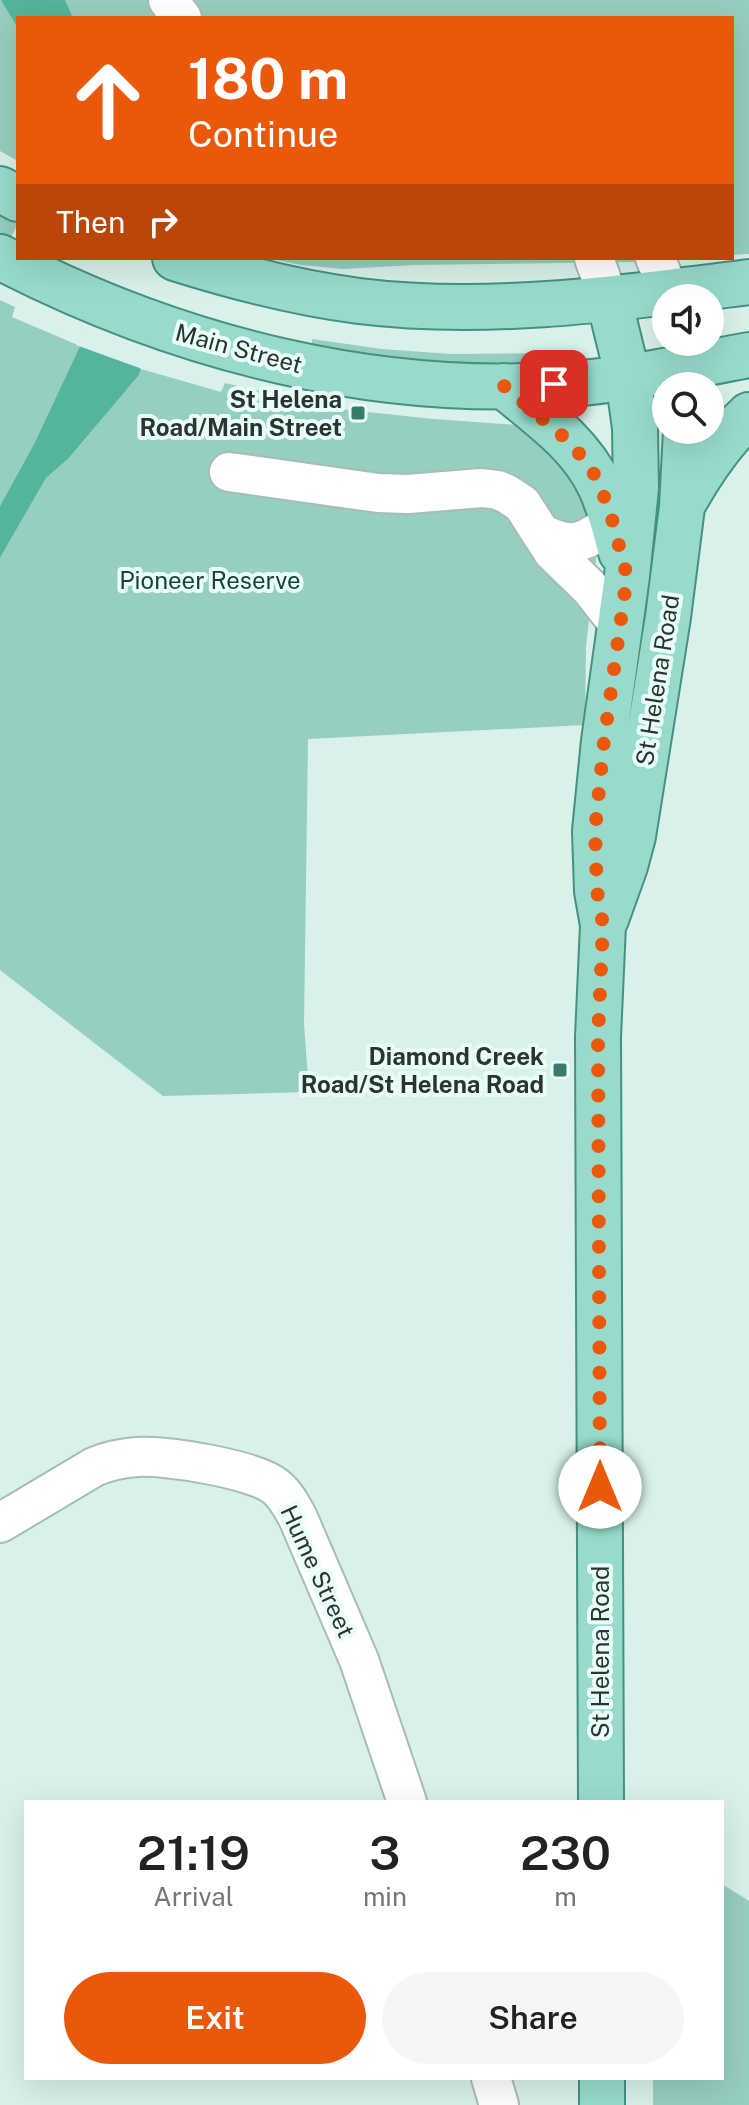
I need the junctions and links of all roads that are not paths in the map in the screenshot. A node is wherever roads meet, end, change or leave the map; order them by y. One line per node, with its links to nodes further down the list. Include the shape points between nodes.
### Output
1 (168, 0): 2 (street)
2 (180, 16)
3 (182, 260): 8 (main road, via 254,281 360,301 475,306)
4 (595, 260): 8 (street)
5 (14, 264): 12 (main road, Main Street, via 88,300 234,349 365,377)
6 (749, 282): 7 (main road)
7 (665, 283): 8 (main road)
8 (609, 300): 11 (main road, St Helena Road)
9 (749, 355): 10 (main road, Main Street)
10 (682, 365): 11 (main road, Main Street)
11 (628, 377): 12 (main road, Main Street); 19 (main road, St Helena Road, via 636,488)
12 (504, 386): 17 (main road, via 582,455 602,489)
13 (749, 415): 16 (main road, via 705,467)
14 (685, 444): 16 (main road, St Helena Road)
15 (229, 472): 18 (street, via 392,494 490,488 522,504)
16 (682, 507): 21 (main road, St Helena Road, via 633,836)
17 (612, 521): 18 (street, via 577,543); 19 (main road)
18 (541, 533): 20 (street)
19 (627, 576): 20 (main road, St Helena Road)
20 (620, 626): 21 (main road, St Helena Road, via 595,831)
21 (603, 925): 24 (main road, St Helena Road, via 598,1037)
22 (0, 1523): 23 (street, Hume Street, via 94,1467 135,1457 243,1472 276,1487 298,1518 359,1660)
23 (406, 1800)
24 (601, 1800)
25 (492, 2080): 27 (street)
26 (602, 2080): 28 (main road)
27 (499, 2105)
28 (602, 2105)

